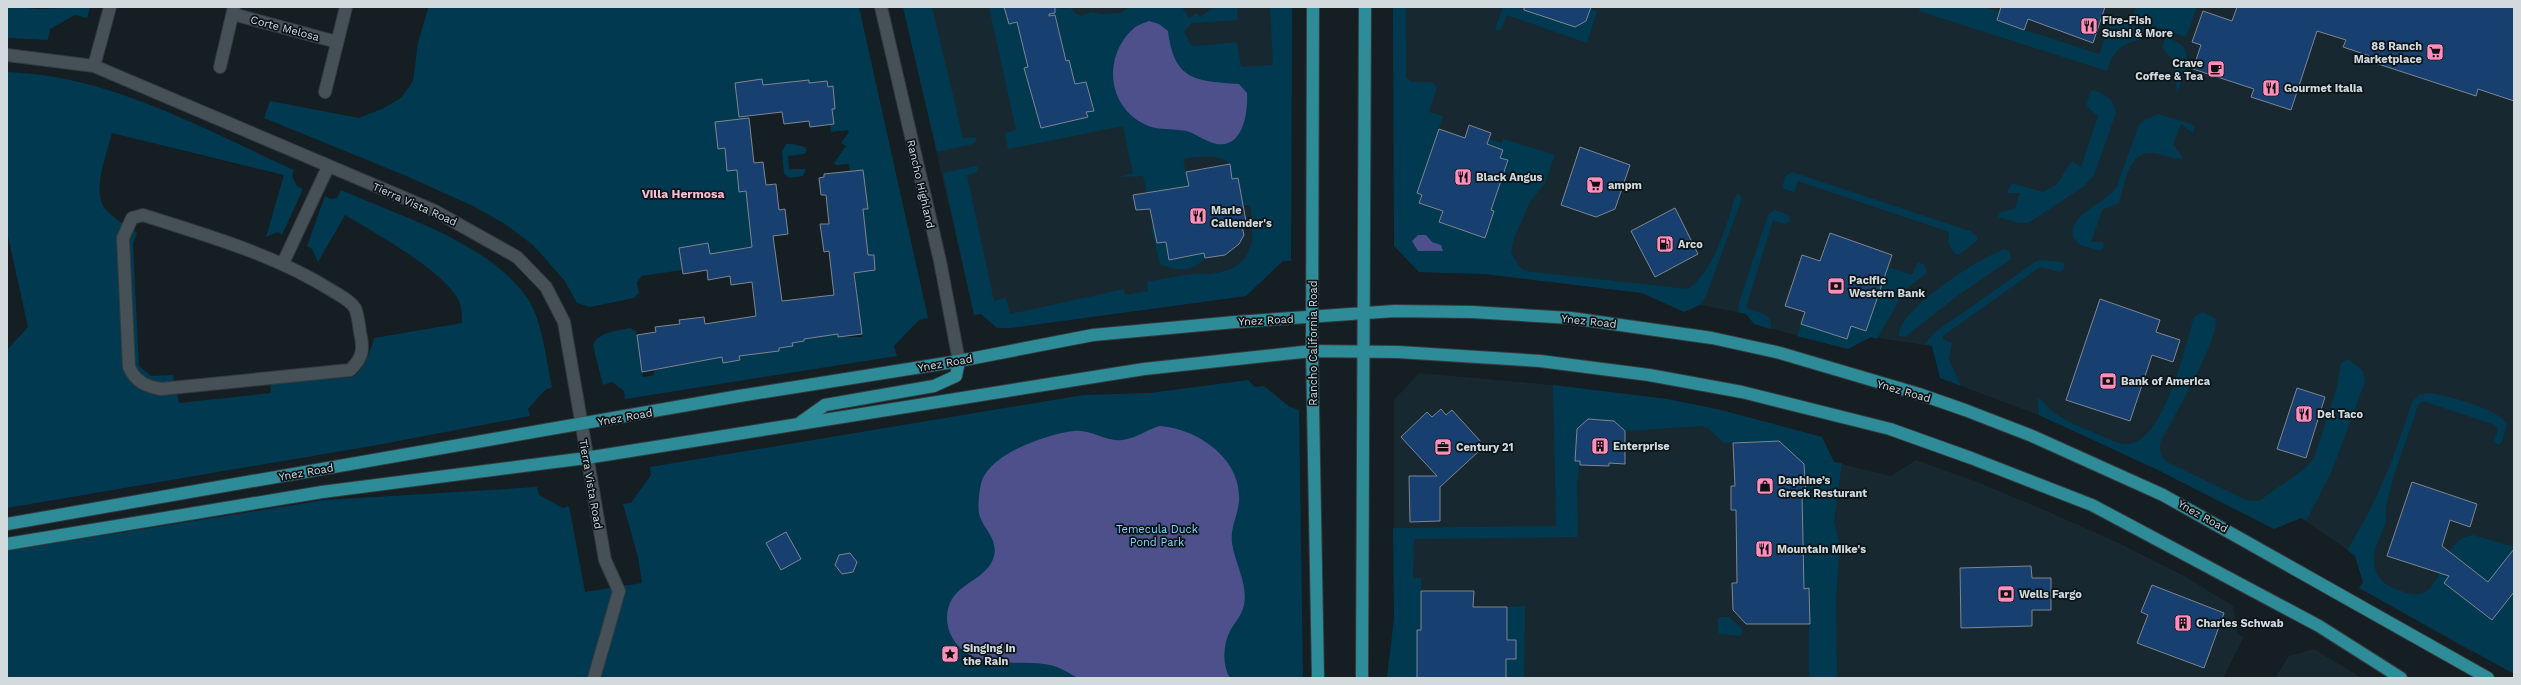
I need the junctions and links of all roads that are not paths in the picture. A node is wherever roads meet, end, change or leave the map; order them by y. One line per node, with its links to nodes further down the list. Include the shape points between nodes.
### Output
1 (110, 7): 9 (street)
2 (346, 7): 7 (street)
3 (880, 7): 18 (street, Rancho Highland, via 940,261)
4 (1313, 7): 15 (main road, Rancho California Road)
5 (1365, 7): 14 (main road)
6 (234, 10): 7 (street, Corte Melosa); 10 (street)
7 (337, 42): 11 (street)
8 (7, 55): 9 (street, Tierra Vista Road)
9 (94, 66): 12 (street, Tierra Vista Road)
10 (220, 67)
11 (325, 92)
12 (328, 167): 13 (street); 20 (street, Tierra Vista Road, via 435,211 517,256 546,287 564,322)
13 (282, 263): 13 (street, via 243,247 143,215 132,218 123,238 129,367 135,379 149,387 161,389 350,370 359,362 363,351 355,308 346,299)
14 (1364, 314): 15 (main road, Ynez Road); 17 (main road); 28 (main road, Ynez Road, via 1472,312 1572,318 1660,329 1742,344 1919,394 2032,436 2163,495)
15 (1314, 317): 16 (main road, Rancho California Road); 18 (main road, Ynez Road, via 1093,335)
16 (1312, 351): 17 (main road, Ynez Road); 19 (main road, Ynez Road, via 1144,369); 25 (main road, Rancho California Road)
17 (1363, 351): 26 (main road); 27 (main road, Ynez Road, via 1540,361 1649,375 1742,392 1890,429 2092,506 2319,626)
18 (959, 361): 19 (main road, via 956,376 934,386 825,405); 20 (main road, Ynez Road, via 739,396)
19 (796, 424): 21 (main road, Ynez Road)
20 (581, 425): 21 (street, Tierra Vista Road); 22 (main road, Ynez Road)
21 (586, 458): 23 (main road, Ynez Road, via 322,492); 24 (street, Tierra Vista Road, via 605,560 619,591)
22 (7, 524)
23 (7, 544)
24 (594, 678)
25 (1318, 678)
26 (1362, 678)
27 (2401, 678)
28 (2488, 678)

